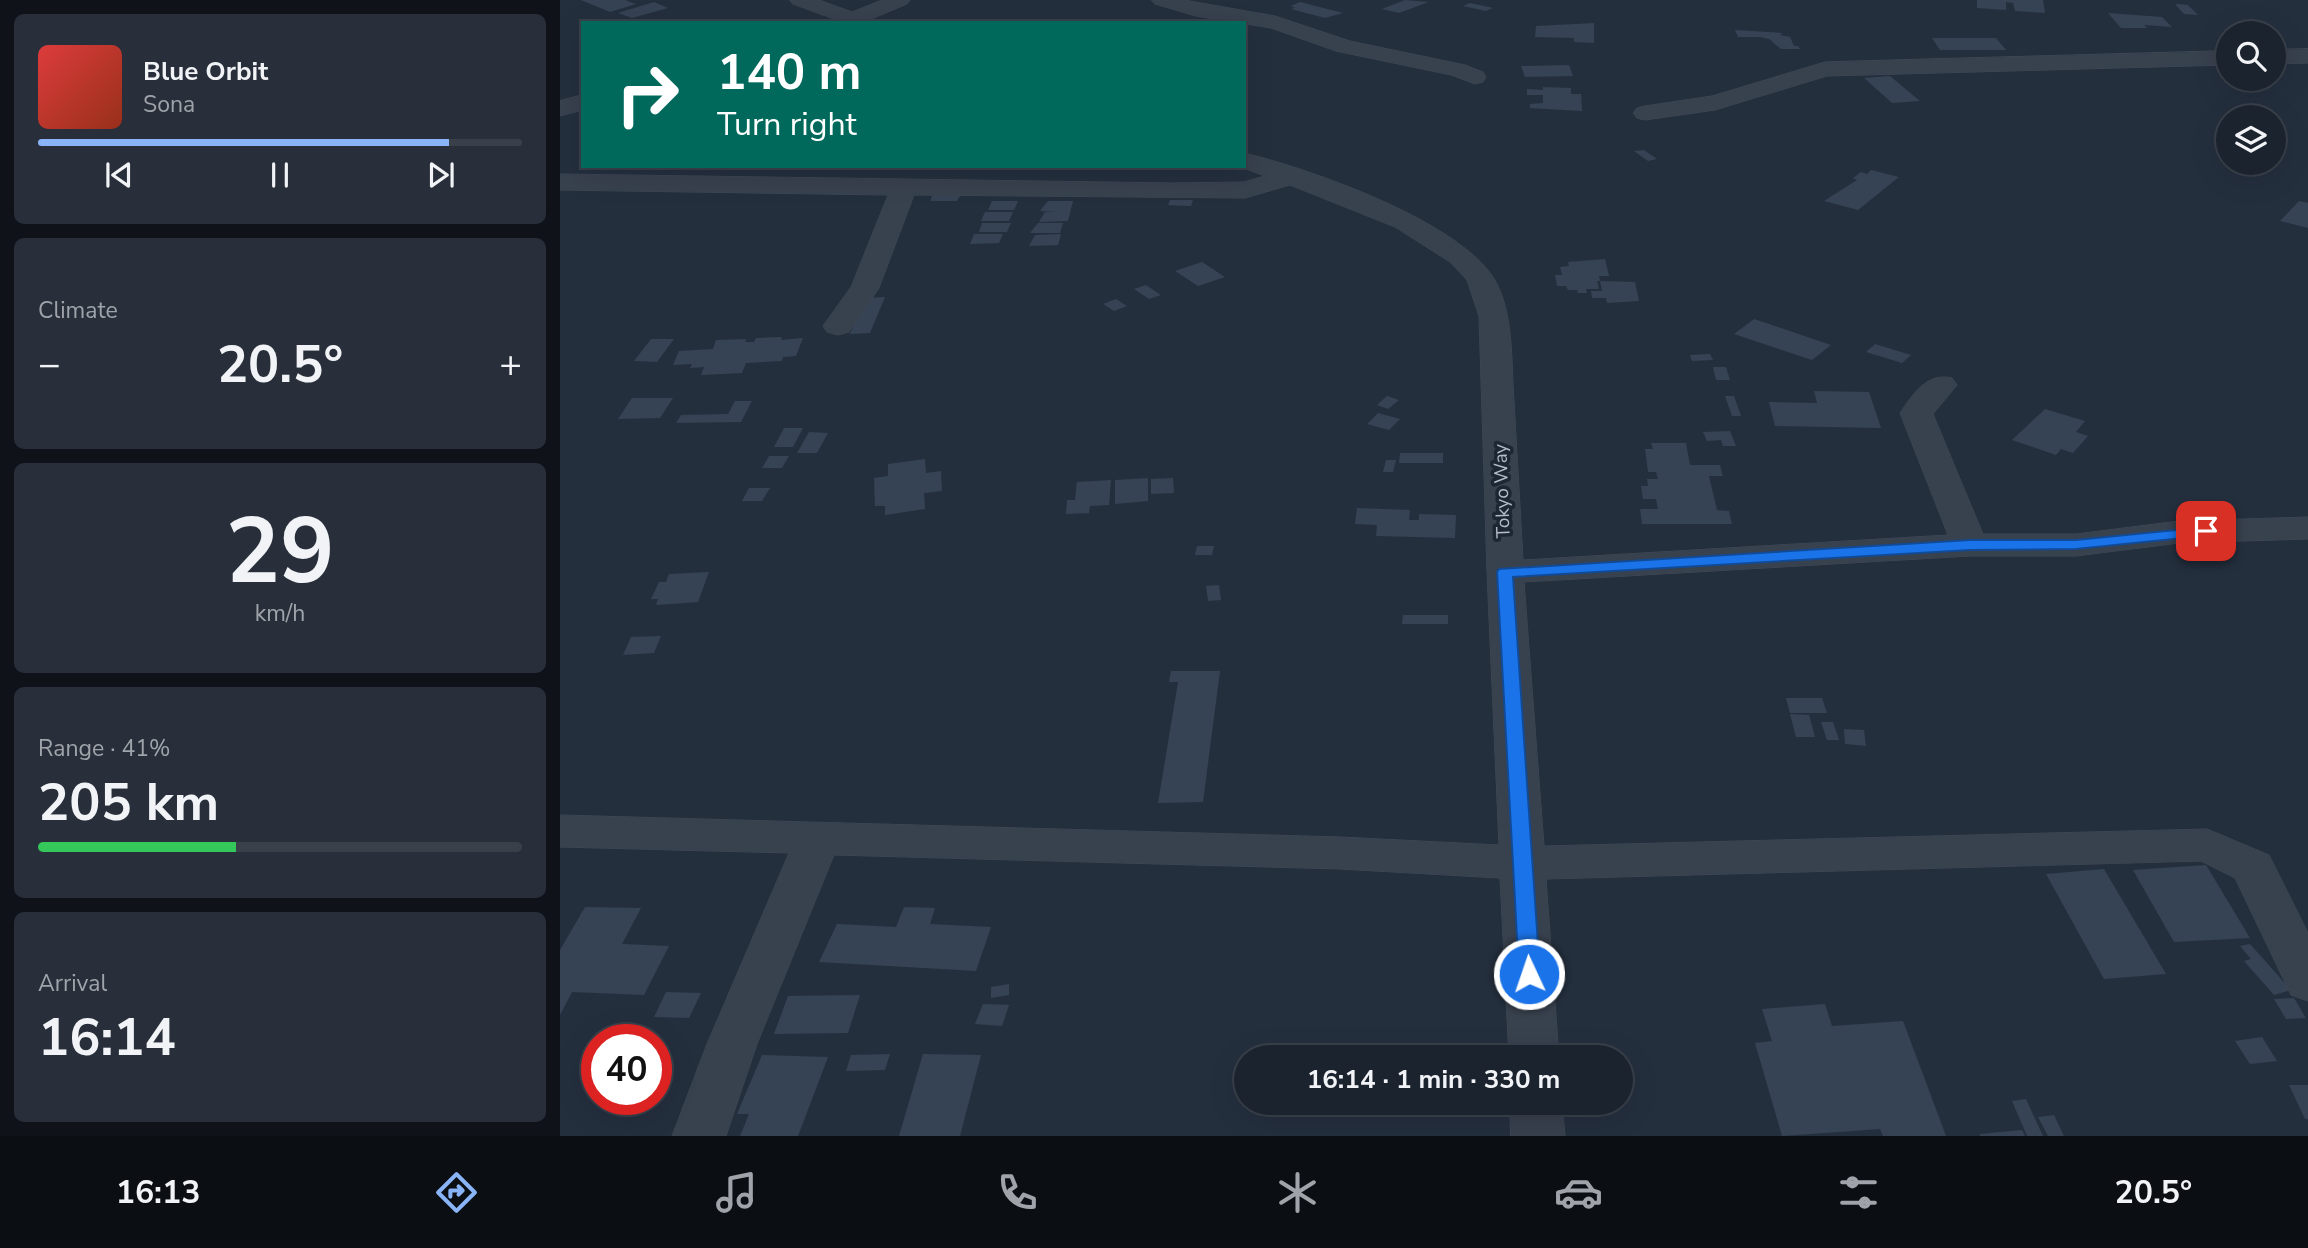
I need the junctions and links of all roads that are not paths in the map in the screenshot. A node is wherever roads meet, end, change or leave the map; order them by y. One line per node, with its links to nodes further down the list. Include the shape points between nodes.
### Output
1 (800, 0): 6 (street)
2 (900, 0): 7 (street)
3 (1162, 0): 5 (street)
4 (1275, 0): 5 (street)
5 (1232, 19): 11 (street, via 1286,25 1344,46)
6 (851, 21)
7 (855, 21)
8 (2308, 56): 9 (street)
9 (2286, 57)
10 (2216, 58): 14 (street, via 1825,69 1715,103)
11 (1475, 77)
12 (581, 103): 13 (street)
13 (560, 109)
14 (1646, 113)
15 (1246, 161): 16 (street, Tokyo Way)
16 (1290, 177): 18 (street, via 1232,191); 23 (street, Tokyo Way, via 1431,233 1479,277 1494,316)
17 (560, 182): 18 (street)
18 (904, 187): 19 (street, via 865,288)
19 (838, 326)
20 (1941, 385): 22 (street, via 1916,413)
21 (2308, 528): 22 (street, via 2179,533 2076,545)
22 (1970, 545): 23 (street)
23 (1505, 572): 26 (street, Tokyo Way)
24 (560, 831): 25 (street)
25 (818, 838): 26 (street, via 1340,853); 30 (street)
26 (1523, 863): 27 (street, via 2207,845 2253,867); 28 (street, Tokyo Way)
27 (2308, 982)
28 (1533, 1045)
29 (1537, 1115): 31 (street)
30 (699, 1136)
31 (1538, 1136)

